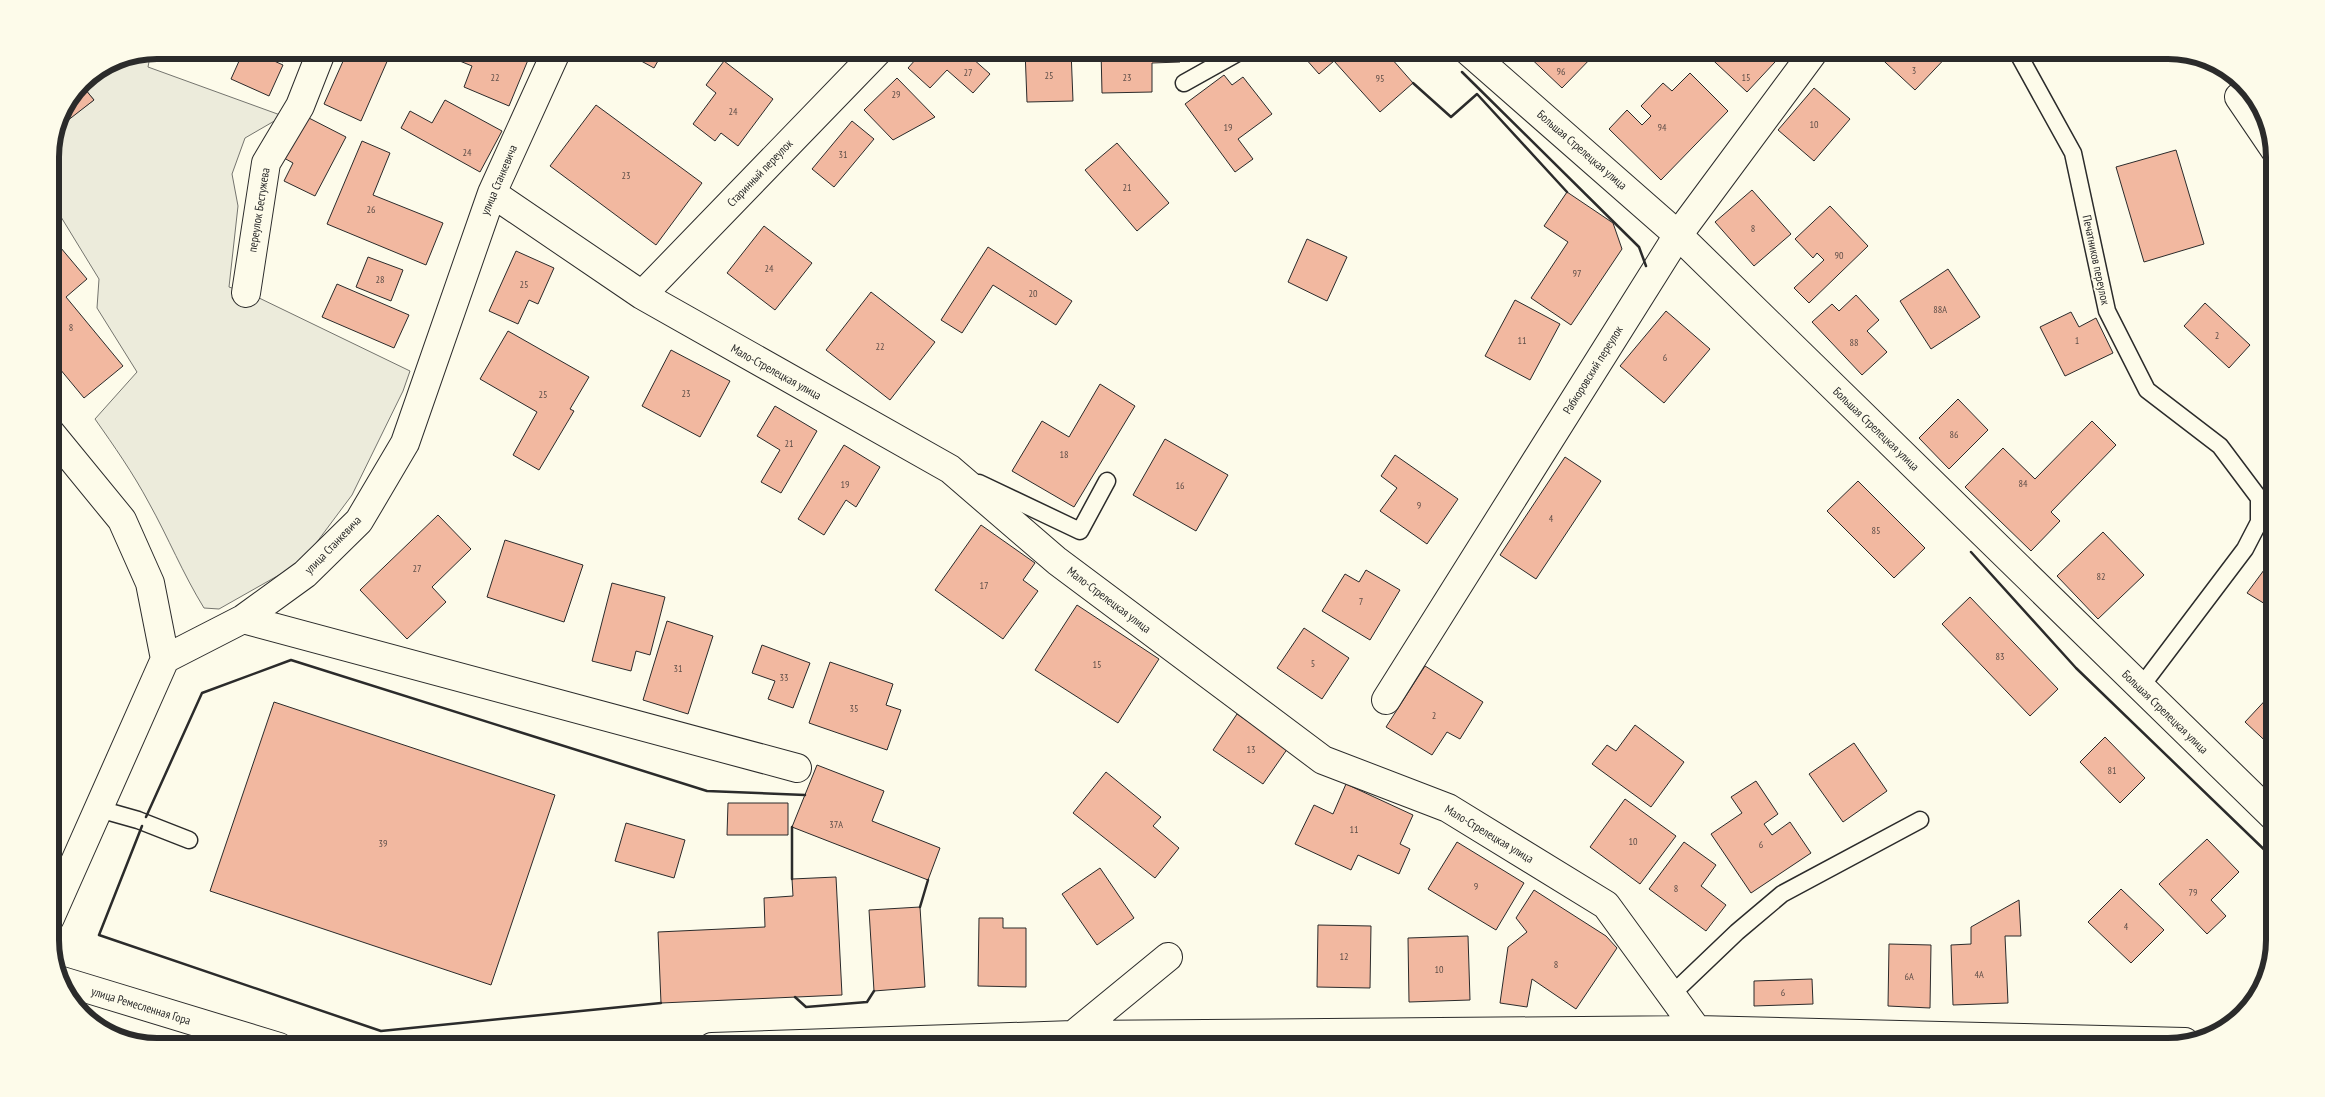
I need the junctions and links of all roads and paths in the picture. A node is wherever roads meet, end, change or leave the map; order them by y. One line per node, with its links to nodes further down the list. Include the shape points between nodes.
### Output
1 (318, 59): 13 (street, переулок Бестужева, via 300,106 266,163)
2 (553, 59): 11 (street, улица Станкевича)
3 (870, 59): 14 (street, Старинный переулок)
4 (1227, 59): 8 (lane)
5 (1477, 59): 12 (street, Большая Стрелецкая улица)
6 (1808, 59): 12 (street, Рабкоровский переулок)
7 (2021, 59): 20 (lane, Печатников переулок, via 2073,153 2108,311 2147,390 2220,446 2259,498 2259,522 2245,549)
8 (1184, 83)
9 (2239, 97): 10 (street)
10 (2263, 132)
11 (492, 193): 14 (street, Мало-Стрелецкая улица); 18 (street, улица Станкевича, via 405,443 359,521 305,574)
12 (1678, 235): 20 (street, Большая Стрелецкая улица); 21 (street, Рабкоровский переулок)
13 (246, 293)
14 (642, 295): 16 (street, Мало-Стрелецкая улица)
15 (59, 443): 19 (street, via 122,520 150,583)
16 (950, 469): 17 (lane, via 1080,531); 30 (street, Мало-Стрелецкая улица, via 1057,561 1323,760 1448,808 1606,905)
17 (1108, 481)
18 (243, 619): 19 (street, улица Станкевича); 22 (street)
19 (165, 659): 23 (street)
20 (2140, 688): 24 (street, Большая Стрелецкая улица)
21 (1386, 700)
22 (797, 768)
23 (99, 809): 26 (lane); 27 (street)
24 (2266, 809)
25 (1920, 820): 30 (lane, via 1782,894 1736,932)
26 (188, 840)
27 (59, 898)
28 (1168, 957): 32 (street)
29 (69, 983): 33 (street, улица Ремесленная Гора)
30 (1671, 995): 31 (street, Мало-Стрелецкая улица)
31 (1697, 1030): 32 (street); 35 (street)
32 (1073, 1035): 34 (street)
33 (249, 1038)
34 (983, 1038)
35 (2022, 1038)

